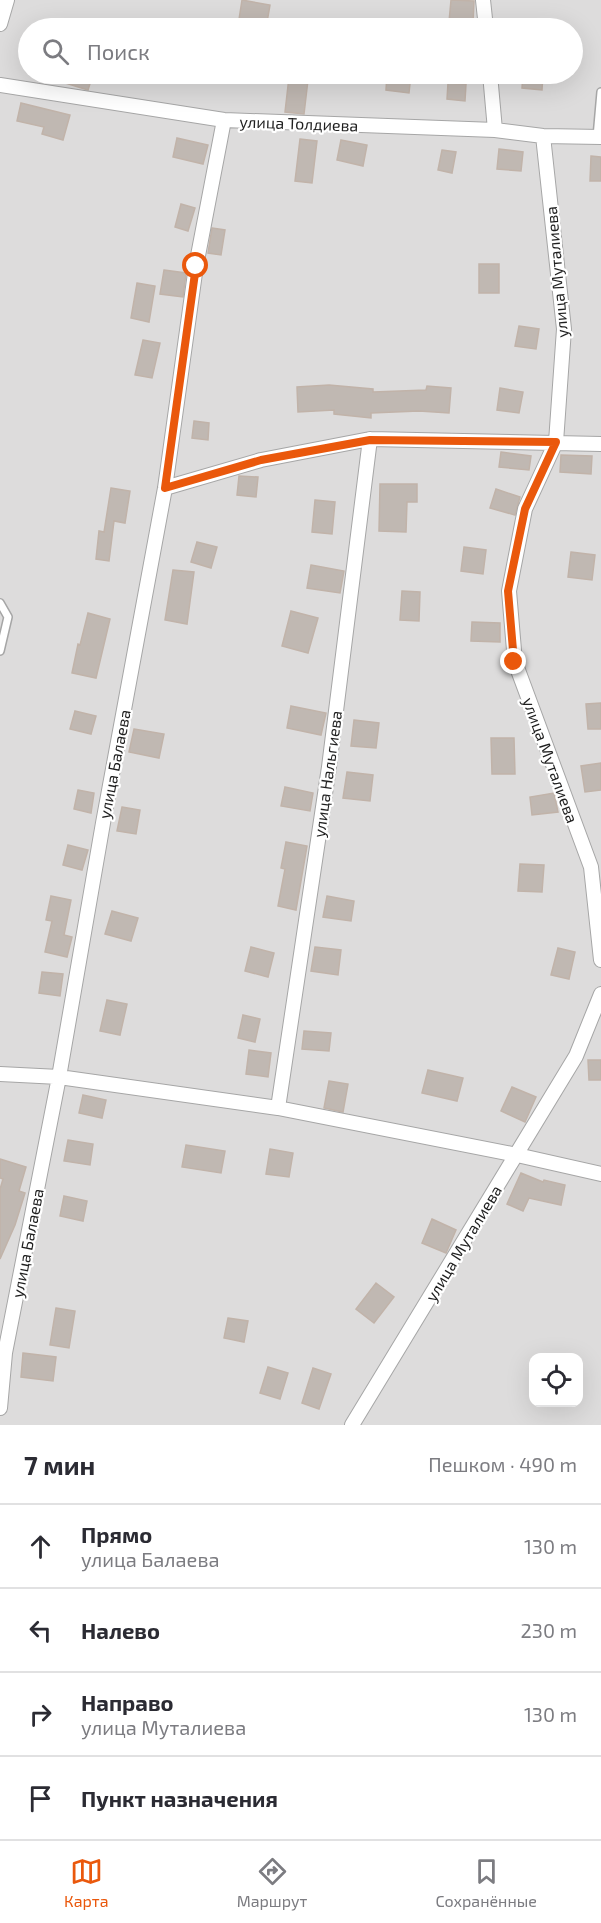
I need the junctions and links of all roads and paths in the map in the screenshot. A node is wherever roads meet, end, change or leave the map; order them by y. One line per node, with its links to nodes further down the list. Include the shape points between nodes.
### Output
1 (7, 0): 4 (street)
2 (483, 0): 3 (street)
3 (485, 18)
4 (0, 24)
5 (491, 84): 9 (street)
6 (0, 85): 8 (street, улица Толдиева)
7 (601, 92): 11 (lane)
8 (224, 120): 9 (street, улица Толдиева); 15 (street, улица Балаева, via 196,266)
9 (495, 130): 10 (street, улица Толдиева)
10 (543, 136): 11 (street, улица Толдиева); 13 (street, улица Муталиева, via 564,329)
11 (599, 137)
12 (370, 440): 13 (street); 15 (street, via 261,460); 22 (street, улица Нальгиева, via 328,767)
13 (556, 442): 14 (street); 18 (street, улица Муталиева, via 525,509 508,591 514,662 591,867)
14 (601, 444)
15 (165, 488): 21 (street, улица Балаева)
16 (0, 603): 17 (lane, via 8,617)
17 (0, 651)
18 (601, 960)
19 (601, 994): 23 (street, улица Муталиева, via 576,1056)
20 (0, 1074): 21 (street)
21 (59, 1077): 22 (street); 25 (street, улица Балаева, via 6,1353)
22 (278, 1108): 23 (street)
23 (517, 1155): 24 (street); 26 (street, улица Муталиева)
24 (601, 1174)
25 (0, 1408)
26 (352, 1425)

